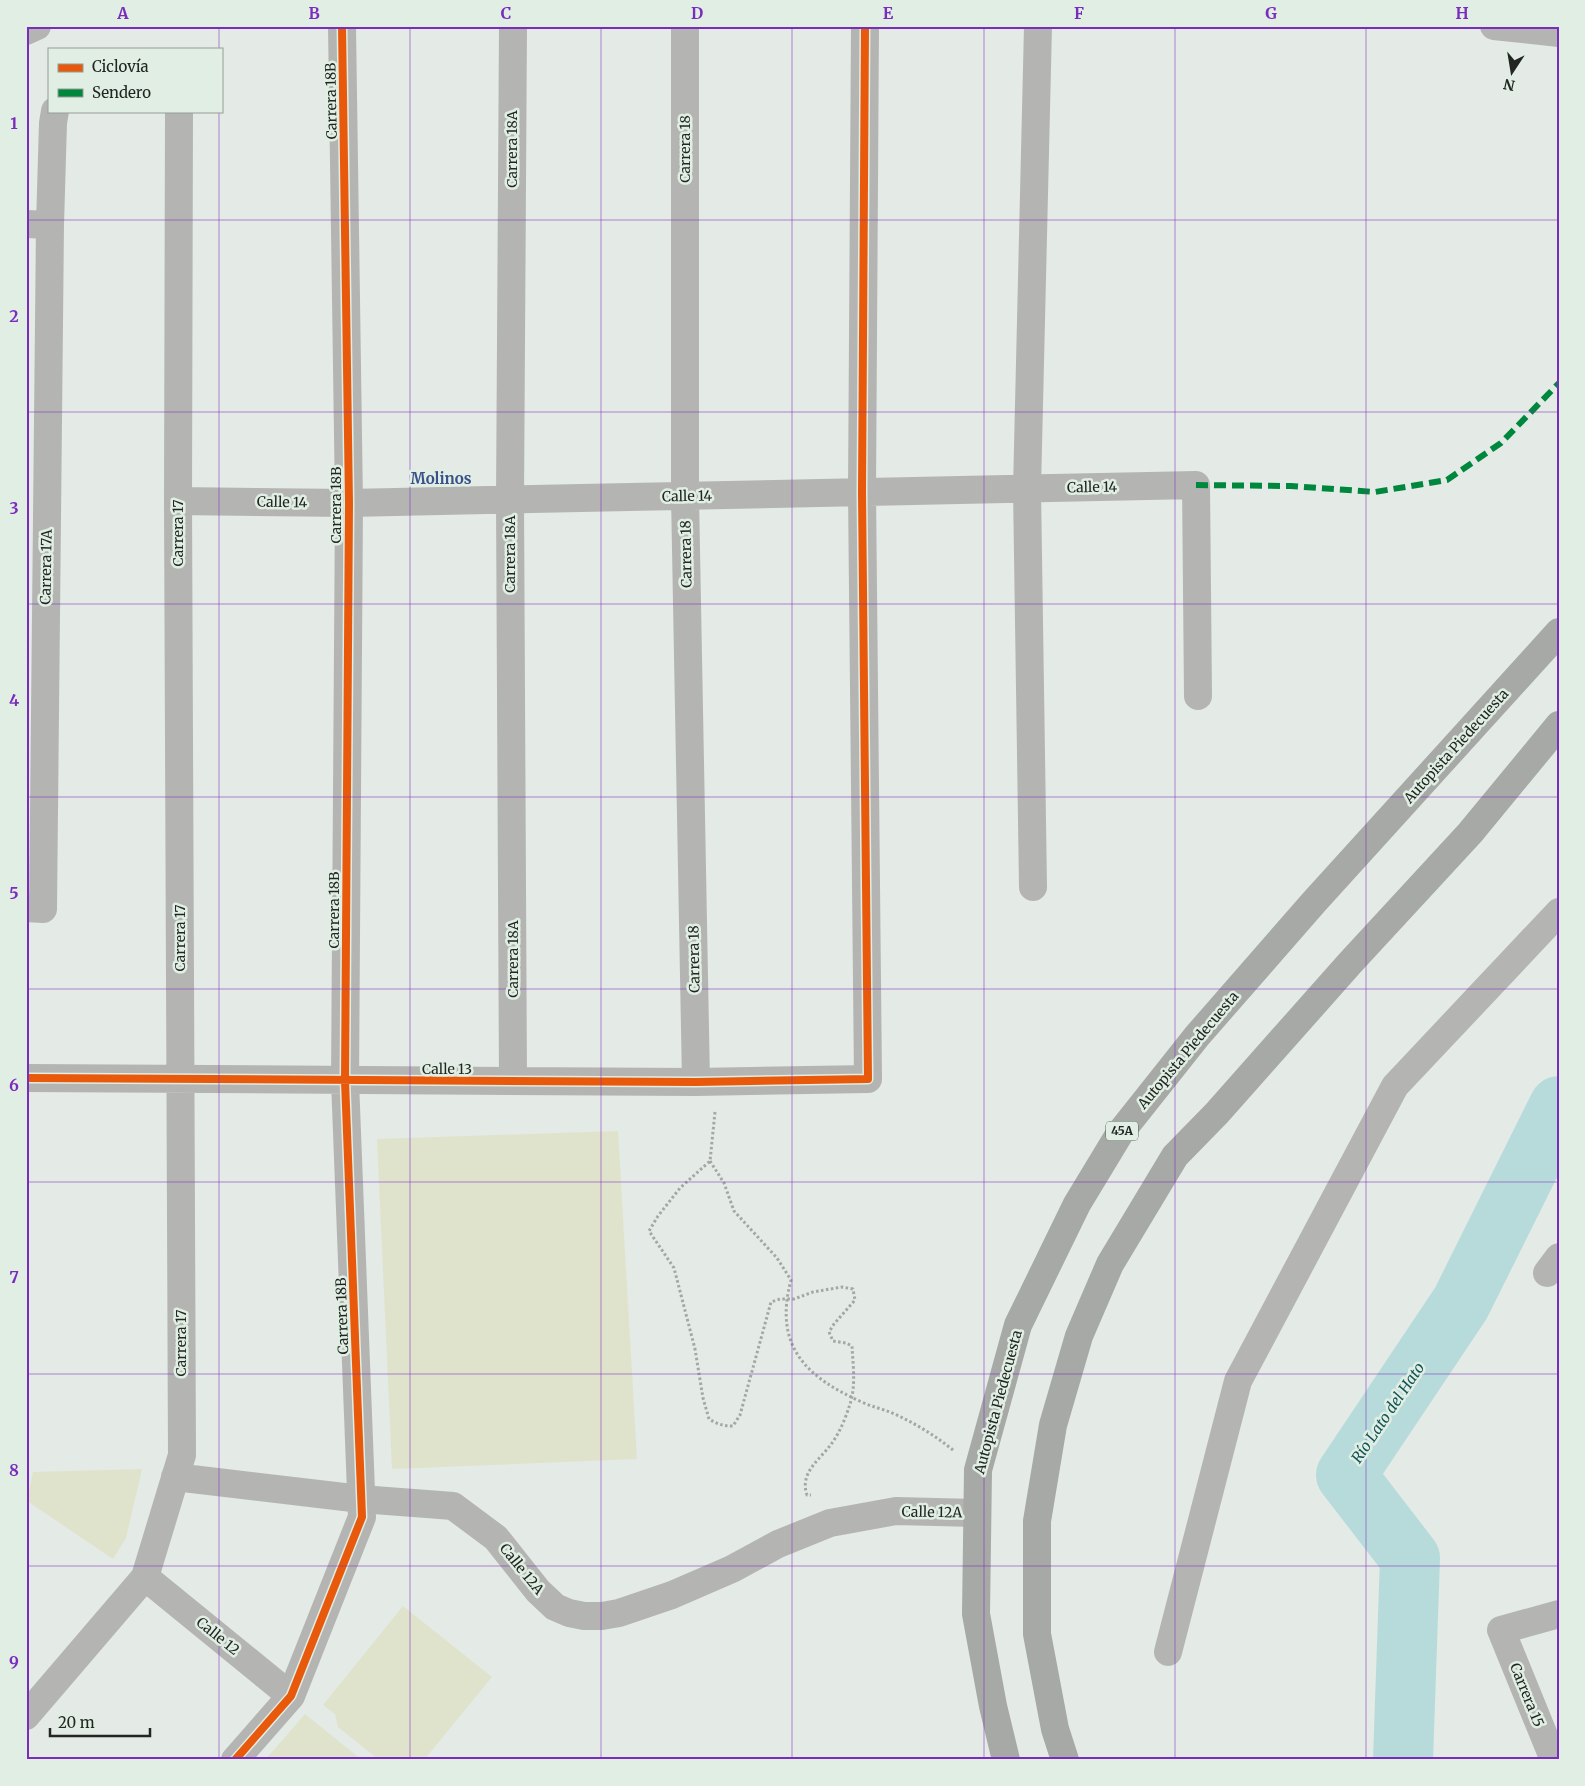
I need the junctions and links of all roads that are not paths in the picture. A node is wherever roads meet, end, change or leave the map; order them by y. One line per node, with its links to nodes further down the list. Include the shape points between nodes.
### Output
1 (37, 26): 8 (street)
2 (342, 26): 18 (street, Carrera 18B)
3 (513, 26): 16 (street, Carrera 18A)
4 (685, 26): 15 (street, Carrera 18)
5 (865, 26): 14 (street)
6 (1038, 26): 13 (street)
7 (1494, 26): 9 (street)
8 (26, 31)
9 (1559, 33)
10 (55, 112): 12 (street, Carrera 17A)
11 (179, 112): 17 (street, Carrera 17)
12 (38, 225): 23 (street, Carrera 17A)
13 (1027, 489): 14 (street, Calle 14); 20 (street, Calle 14, via 1196,485); 22 (street)
14 (862, 492): 15 (street, Calle 14); 29 (street, Calle 13, via 868,1079)
15 (685, 496): 16 (street, Calle 14); 29 (street, Carrera 18)
16 (510, 500): 18 (street, Calle 14); 28 (street, Carrera 18A)
17 (178, 501): 18 (street, Calle 14); 26 (street, Carrera 17)
18 (348, 503): 27 (street, Carrera 18B)
19 (1559, 632): 32 (highway, Autopista Piedecuesta / 45A, via 1314,902 1120,1133 1077,1204 1018,1326 978,1470)
20 (1198, 696)
21 (1559, 724): 40 (highway, via 1470,833 1176,1156 1110,1264 1079,1336 1053,1426 1037,1522 1038,1634 1055,1729)
22 (1033, 887)
23 (35, 909)
24 (1559, 912): 35 (street, via 1395,1086 1238,1381)
25 (26, 1078): 26 (street, Calle 13)
26 (180, 1080): 27 (street, Calle 13); 30 (street, Carrera 17, via 182,1455)
27 (345, 1081): 28 (street, Calle 13); 31 (street, Carrera 18B)
28 (513, 1081): 29 (street, Calle 13)
29 (707, 1082)
30 (175, 1477): 31 (street, Calle 12A); 33 (street, Carrera 17)
31 (361, 1499): 32 (street, Calle 12A, via 453,1506 496,1538 538,1591 555,1607 584,1616 619,1613 672,1595 830,1523 896,1511); 36 (street, Carrera 18B, via 362,1517)
32 (976, 1513): 39 (highway, Autopista Piedecuesta / 45A, via 976,1614)
33 (145, 1577): 36 (street, Calle 12); 37 (street, Carrera 17)
34 (1559, 1614): 41 (street, Carrera 15, via 1501,1630)
35 (1168, 1652)
36 (291, 1696): 38 (street, Carrera 18B)
37 (26, 1716)
38 (235, 1760)
39 (1006, 1760)
40 (1065, 1760)
41 (1554, 1760)

